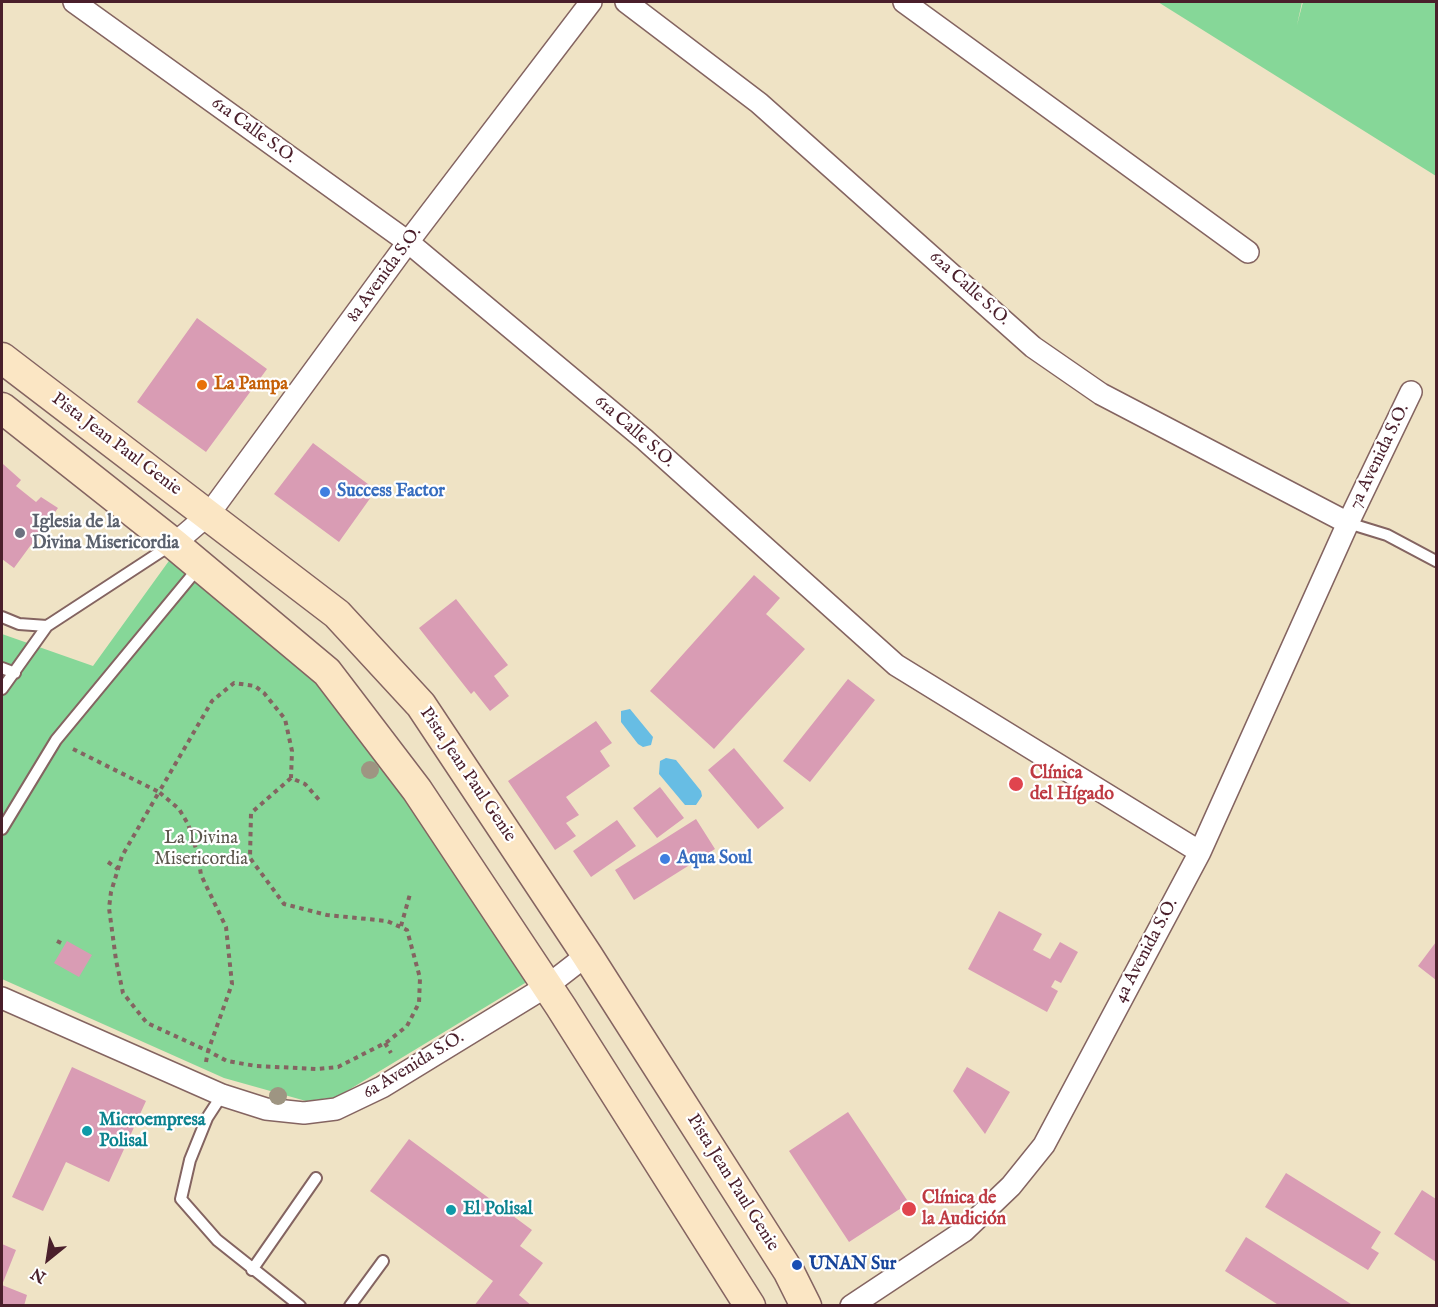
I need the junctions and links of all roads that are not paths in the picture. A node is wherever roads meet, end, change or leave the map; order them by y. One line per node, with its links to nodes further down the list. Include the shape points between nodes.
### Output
1 (74, 2): 5 (street, 61a Calle S.O.)
2 (591, 2): 5 (street, 8a Avenida S.O.)
3 (626, 2): 11 (street, 62a Calle S.O., via 759,103 1033,347 1101,394)
4 (904, 2): 6 (street)
5 (408, 242): 10 (street, 8a Avenida S.O.); 21 (street, 61a Calle S.O., via 644,439 896,664)
6 (1248, 252)
7 (2, 358): 10 (main road, Pista Jean Paul Genie)
8 (1411, 392): 11 (street, 7a Avenida S.O.)
9 (2, 408): 12 (main road)
10 (209, 514): 12 (street, 8a Avenida S.O.); 22 (main road, Pista Jean Paul Genie, via 337,614 421,705)
11 (1348, 523): 13 (lane, via 1387,535); 21 (street, 4a Avenida S.O.)
12 (174, 544): 14 (main road); 16 (lane)
13 (1437, 561)
14 (200, 567): 20 (lane, via 56,740); 23 (main road, via 327,672 417,790)
15 (2, 617): 16 (lane, via 19,624)
16 (47, 626): 18 (lane)
17 (2, 668): 18 (lane)
18 (15, 673): 19 (lane)
19 (2, 689)
20 (2, 829)
21 (1200, 852): 33 (street, 4a Avenida S.O., via 1044,1145 1011,1186 964,1231)
22 (587, 955): 23 (street, 6a Avenida S.O.); 32 (main road, Pista Jean Paul Genie, via 783,1262)
23 (547, 986): 25 (street, 6a Avenida S.O., via 382,1087 336,1109 304,1113 266,1109); 29 (main road)
24 (2, 998): 25 (street, 6a Avenida S.O.)
25 (222, 1095): 28 (lane, via 207,1118 190,1160 181,1199 217,1240)
26 (316, 1178): 28 (lane)
27 (383, 1261): 31 (lane)
28 (252, 1270): 30 (lane)
29 (744, 1301)
30 (300, 1305)
31 (350, 1305)
32 (806, 1305)
33 (851, 1305)

